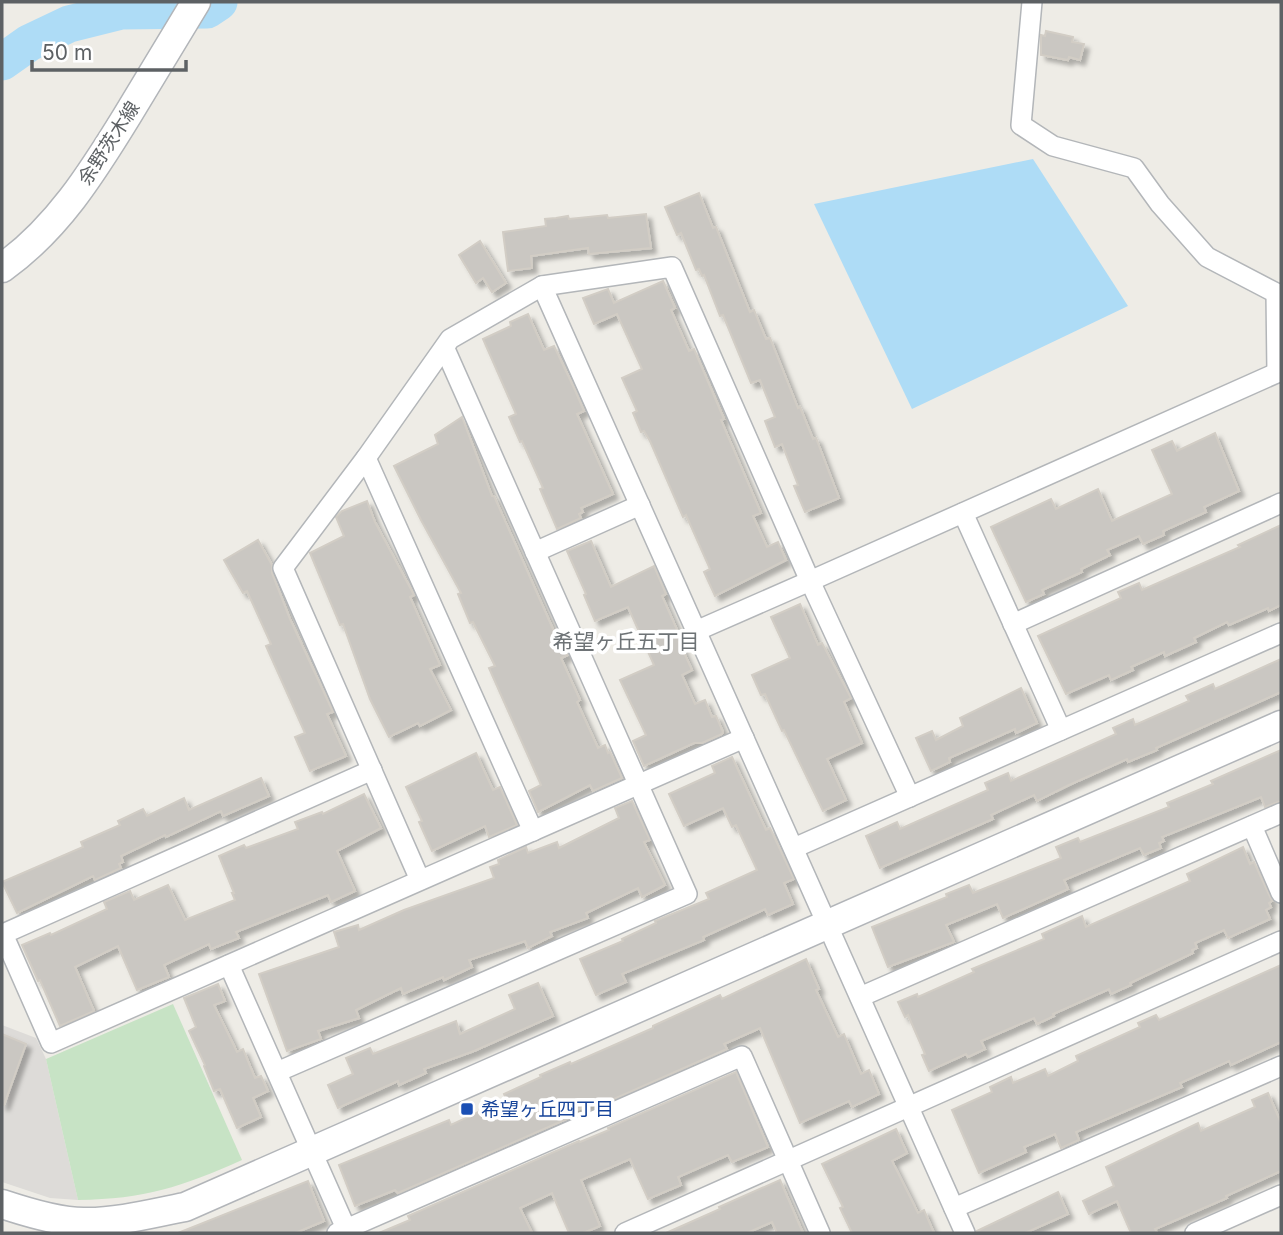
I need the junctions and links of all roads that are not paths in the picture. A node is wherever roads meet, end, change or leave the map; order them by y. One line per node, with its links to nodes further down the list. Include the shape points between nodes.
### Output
1 (1032, 2): 6 (street, via 1021,125 1053,146 1134,169 1208,257 1276,293)
2 (190, 13): 3 (street, 余野茨木線, via 60,216)
3 (2, 268)
4 (542, 286): 5 (street, via 450,339); 9 (street); 12 (street, via 672,267)
5 (445, 349): 7 (street); 11 (street)
6 (1279, 372): 10 (street)
7 (366, 458): 19 (street, via 283,568); 24 (street)
8 (1281, 503): 13 (street)
9 (640, 505): 11 (street); 14 (street)
10 (963, 513): 12 (street); 13 (street)
11 (535, 552): 20 (street)
12 (810, 581): 14 (street); 21 (street)
13 (1013, 624): 17 (street)
14 (696, 631): 18 (street)
15 (1281, 633): 17 (street)
16 (1281, 725): 28 (street)
17 (1061, 730): 21 (street)
18 (744, 738): 20 (street); 25 (street)
19 (372, 770): 26 (street); 30 (street, via 3,934 51,1043)
20 (638, 784): 24 (street); 33 (street, via 687,894)
21 (911, 797): 25 (street)
22 (1281, 813): 23 (street)
23 (1252, 826): 27 (street); 31 (street)
24 (533, 831): 26 (street)
25 (794, 848): 28 (street)
26 (420, 880): 30 (street)
27 (1281, 893)
28 (828, 925): 31 (street); 35 (street)
29 (1281, 941): 34 (street)
30 (229, 965): 33 (street)
31 (860, 997): 34 (street)
32 (1281, 1066): 39 (street)
33 (277, 1072): 35 (street)
34 (909, 1107): 36 (street); 39 (street)
35 (312, 1152): 38 (street, via 185,1207 134,1217 86,1223); 40 (street)
36 (788, 1161): 40 (street, via 742,1056); 41 (street); 42 (street)
37 (1281, 1195): 44 (street)
38 (2, 1204)
39 (954, 1208): 43 (street)
40 (344, 1232)
41 (625, 1233)
42 (820, 1233)
43 (965, 1233)
44 (1195, 1233)

